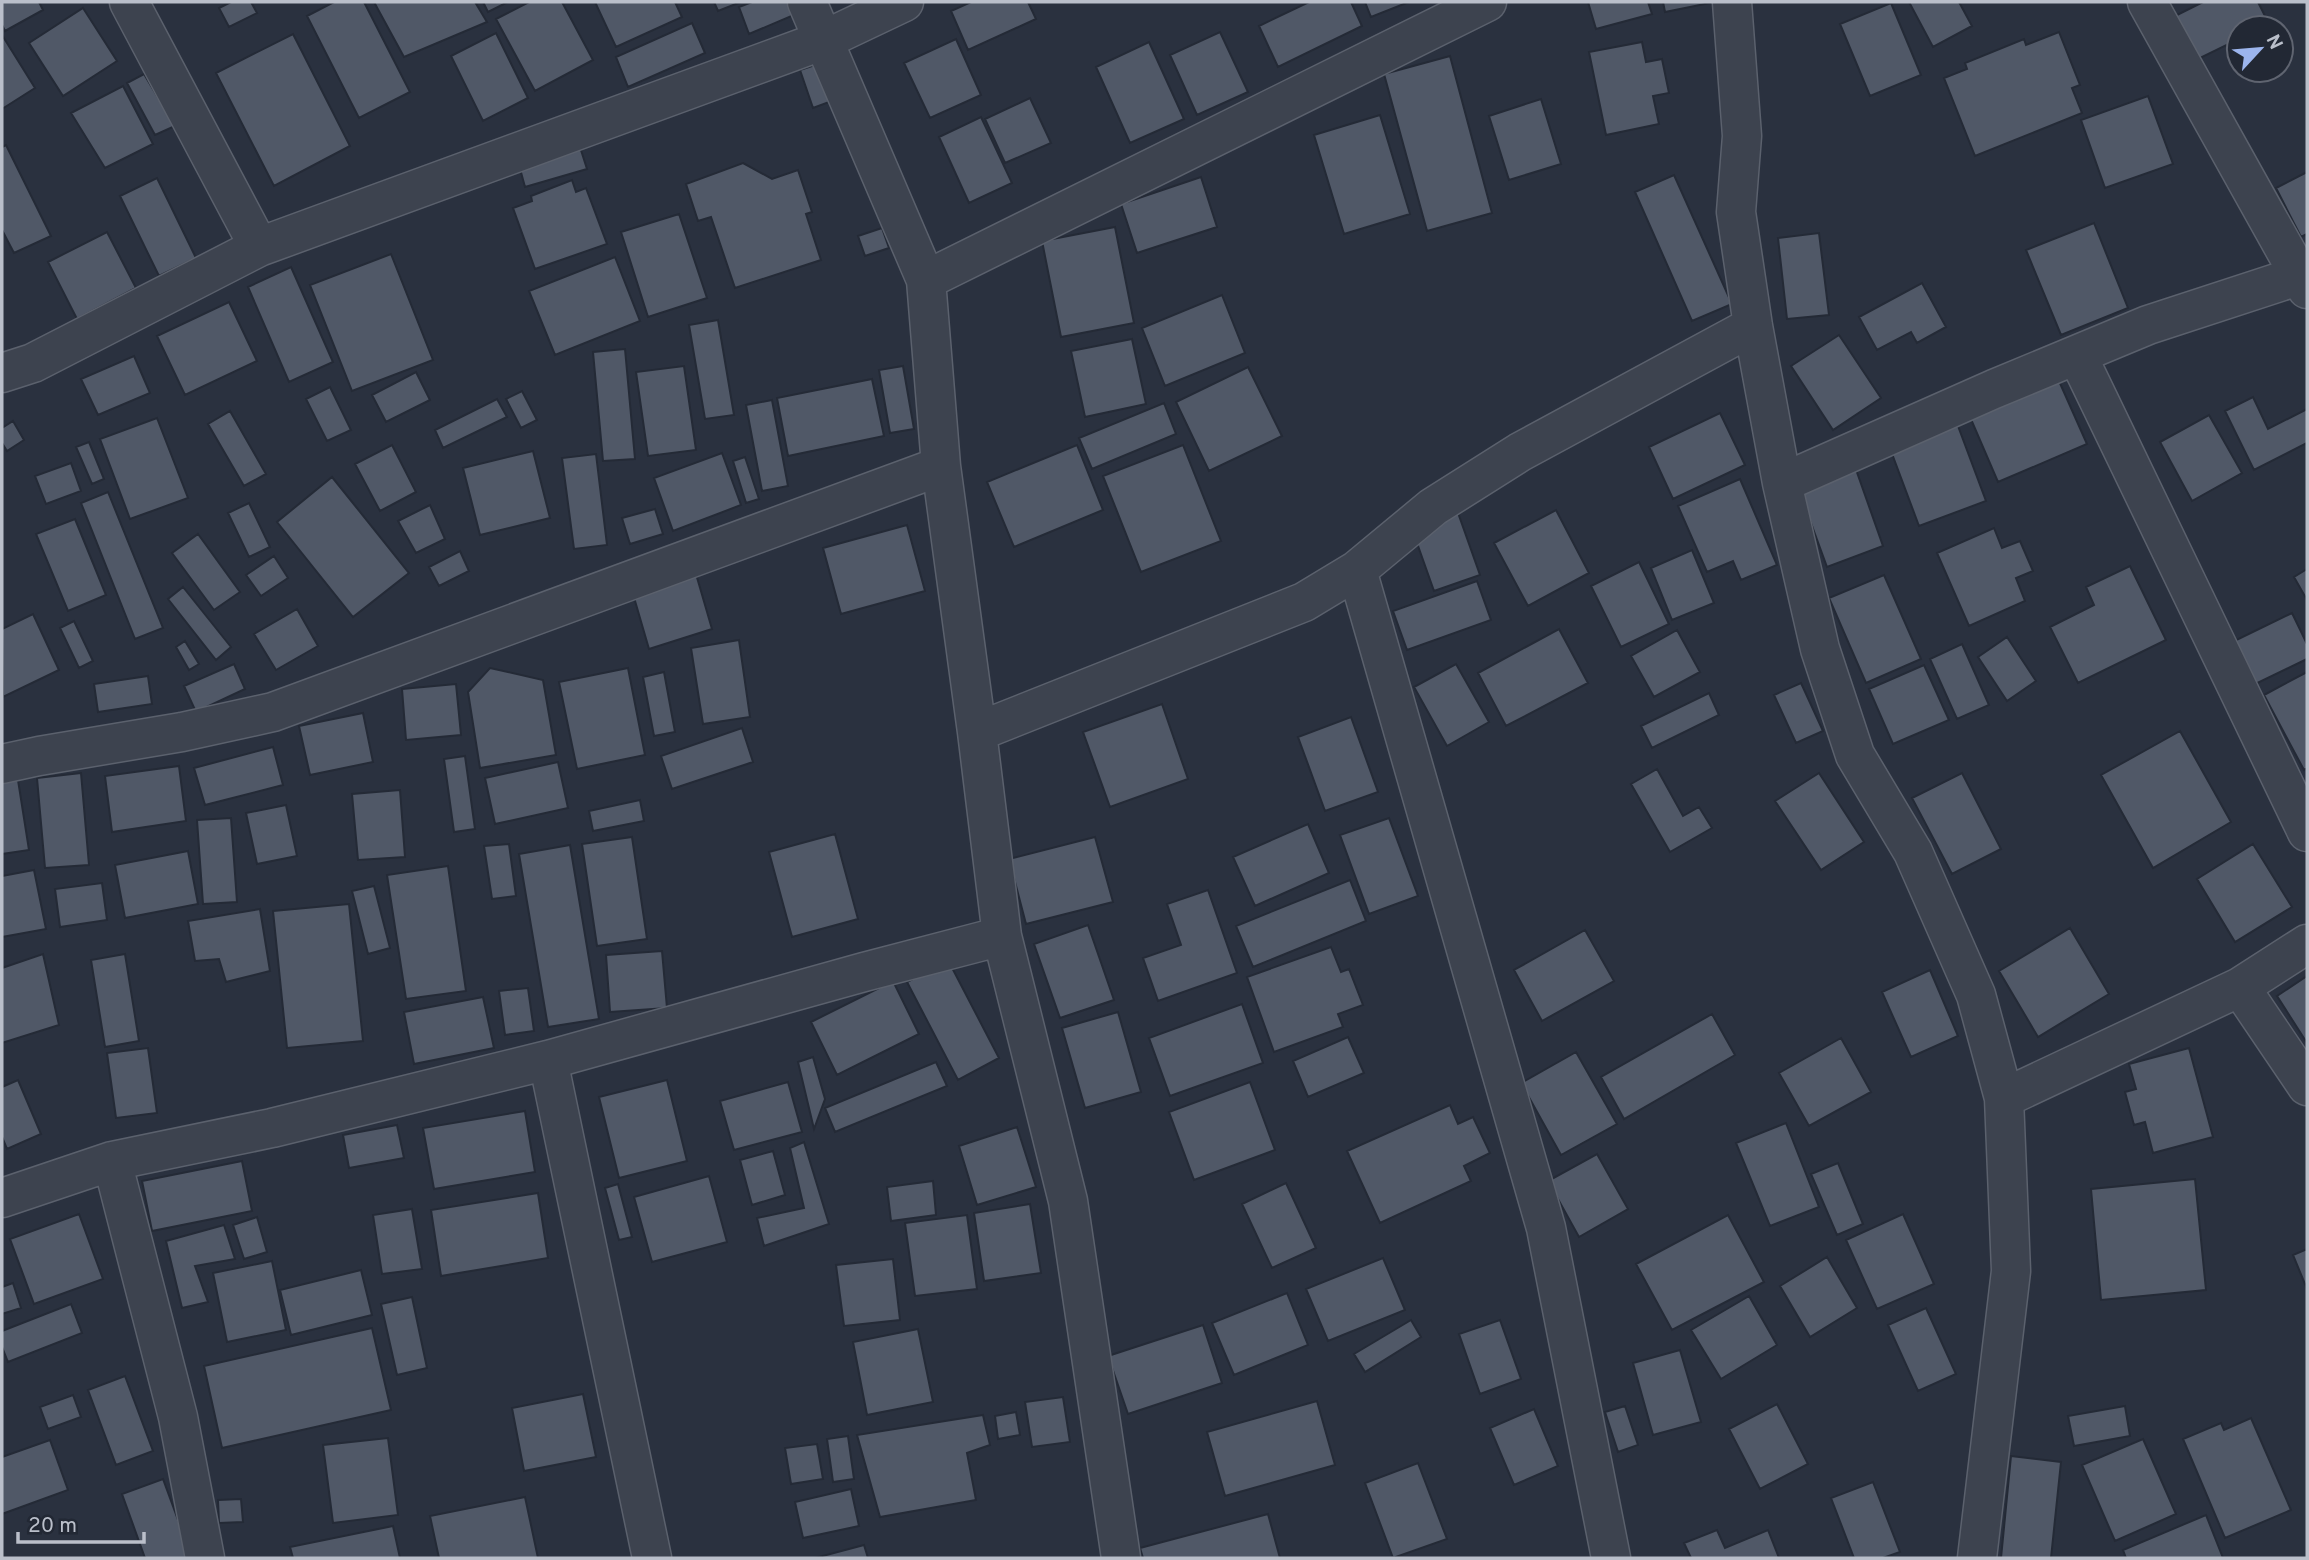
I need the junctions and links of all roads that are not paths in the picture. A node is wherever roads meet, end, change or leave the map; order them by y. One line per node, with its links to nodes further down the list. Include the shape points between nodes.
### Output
1 (129, 2): 8 (street)
2 (807, 2): 7 (street)
3 (904, 2): 7 (street)
4 (1486, 2): 9 (street)
5 (1732, 2): 11 (street, via 1742,136 1736,212)
6 (2147, 2): 10 (street)
7 (824, 40): 8 (street); 9 (street)
8 (259, 247): 13 (street, via 33,363)
9 (926, 280): 14 (street)
10 (2305, 280): 12 (street, via 2148,325)
11 (1753, 326): 15 (street); 16 (street, via 1520,452 1433,507)
12 (2077, 355): 15 (street); 19 (street)
13 (2, 373)
14 (941, 466): 17 (street); 18 (street, via 273,712)
15 (1782, 483): 25 (street, via 1820,649 1855,755 1913,852 1976,995)
16 (1357, 569): 17 (street, via 1304,602); 31 (street, via 1546,1228)
17 (977, 732): 20 (street)
18 (2, 764)
19 (2307, 832)
20 (1002, 936): 23 (street); 30 (street, via 1068,1201)
21 (2307, 944): 22 (street)
22 (2240, 987): 24 (street); 25 (street)
23 (548, 1060): 26 (street, via 272,1128); 29 (street)
24 (2307, 1086)
25 (2004, 1098): 32 (street, via 2011,1271)
26 (112, 1161): 27 (street); 28 (street, via 178,1417)
27 (2, 1198)
28 (205, 1558)
29 (652, 1558)
30 (1121, 1558)
31 (1611, 1558)
32 (1977, 1558)

